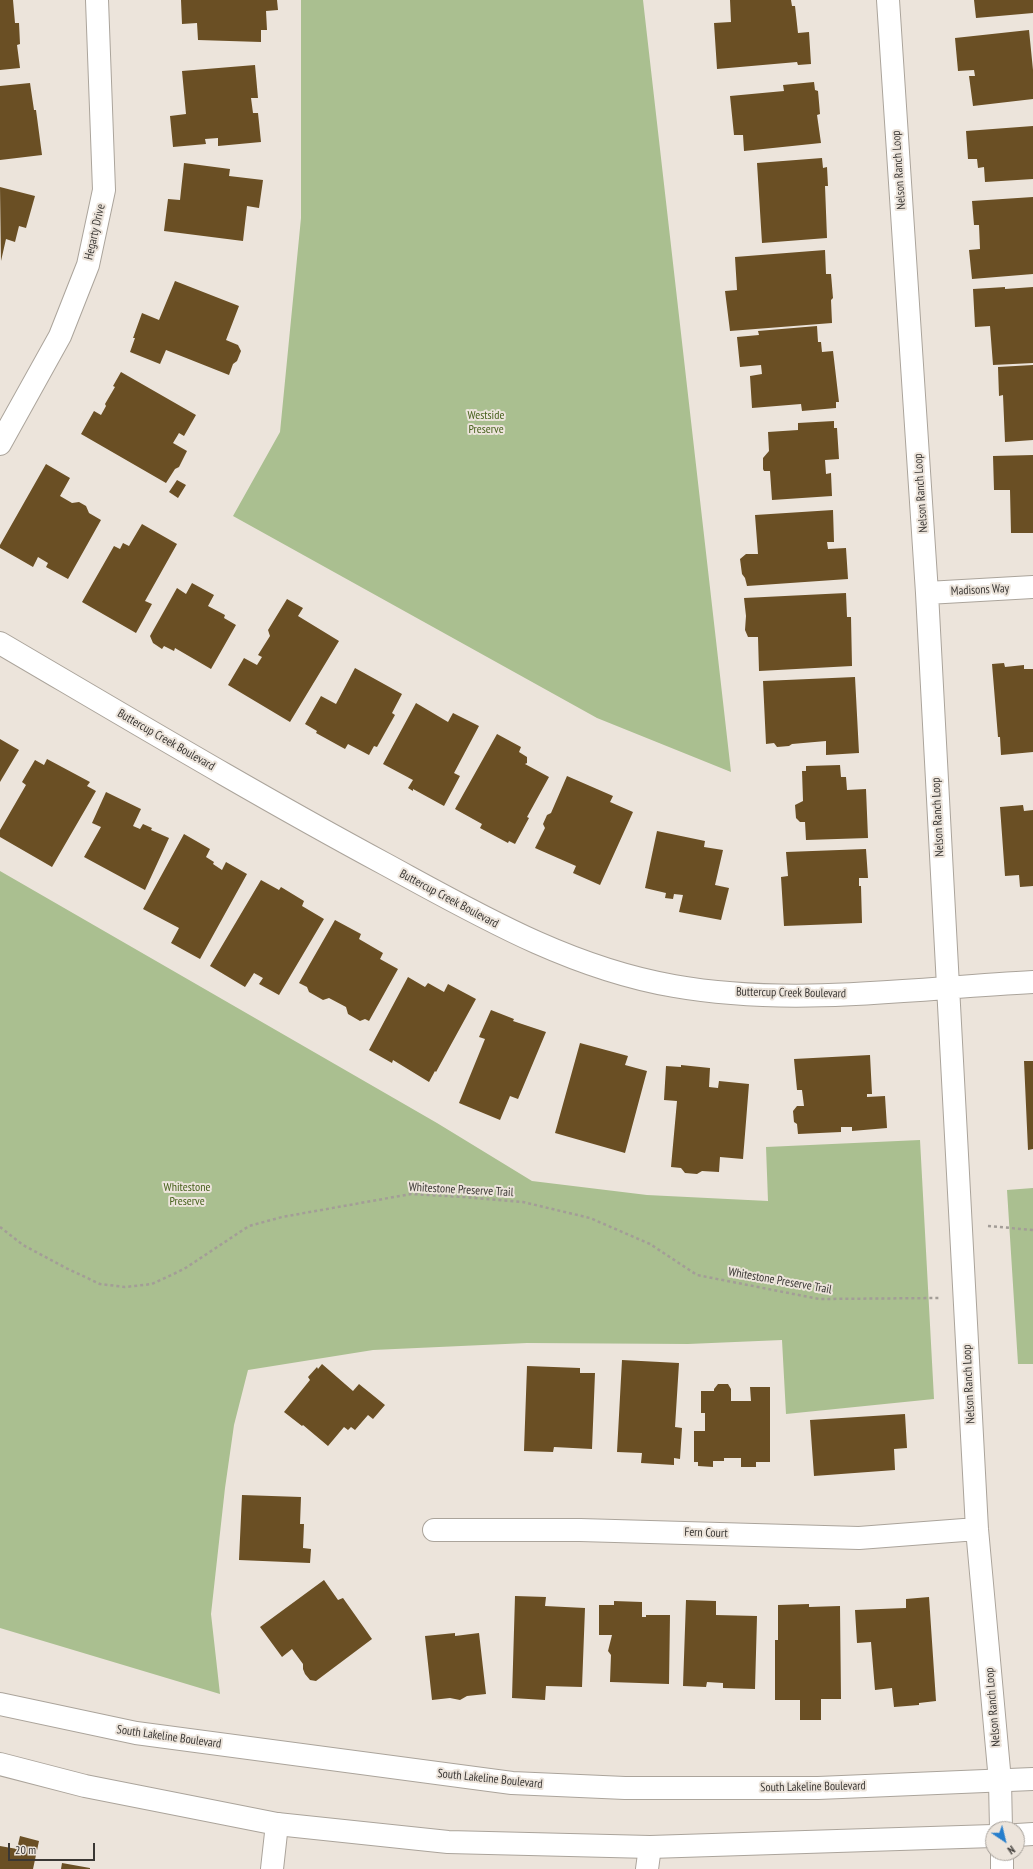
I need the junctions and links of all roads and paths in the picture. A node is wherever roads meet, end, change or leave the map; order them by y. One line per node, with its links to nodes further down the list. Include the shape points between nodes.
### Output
1 (97, 0): 3 (street, Hegarty Drive, via 104,190 88,265 60,336)
2 (888, 0): 5 (street, Nelson Ranch Loop)
3 (0, 444)
4 (1033, 588): 5 (street, Madisons Way)
5 (927, 593): 8 (street, Nelson Ranch Loop)
6 (0, 643): 8 (street, Buttercup Creek Boulevard, via 294,815 504,928 590,965 673,986 753,995 840,995)
7 (1033, 982): 8 (street)
8 (947, 987): 13 (street, Nelson Ranch Loop)
9 (0, 1227): 12 (path, Whitestone Preserve Trail, via 23,1245 66,1268 100,1284 124,1287 152,1284 184,1269 248,1226 282,1217 411,1194 464,1197 523,1202 590,1218 650,1244 697,1275 819,1299)
10 (1002, 1228): 11 (path)
11 (1033, 1230)
12 (937, 1298)
13 (977, 1529): 14 (street, Fern Court, via 858,1538 580,1530); 18 (street, Nelson Ranch Loop)
14 (434, 1530)
15 (0, 1704): 18 (street, South Lakeline Boulevard, via 136,1733 512,1783 625,1788 818,1788)
16 (0, 1764): 20 (street, via 85,1786)
17 (1033, 1779): 18 (street, South Lakeline Boulevard)
18 (1000, 1781): 19 (street, Nelson Ranch Loop)
19 (1001, 1821)
20 (277, 1824): 22 (street, via 448,1842); 23 (street)
21 (985, 1836): 22 (street)
22 (650, 1847): 24 (street)
23 (272, 1869)
24 (647, 1869)

